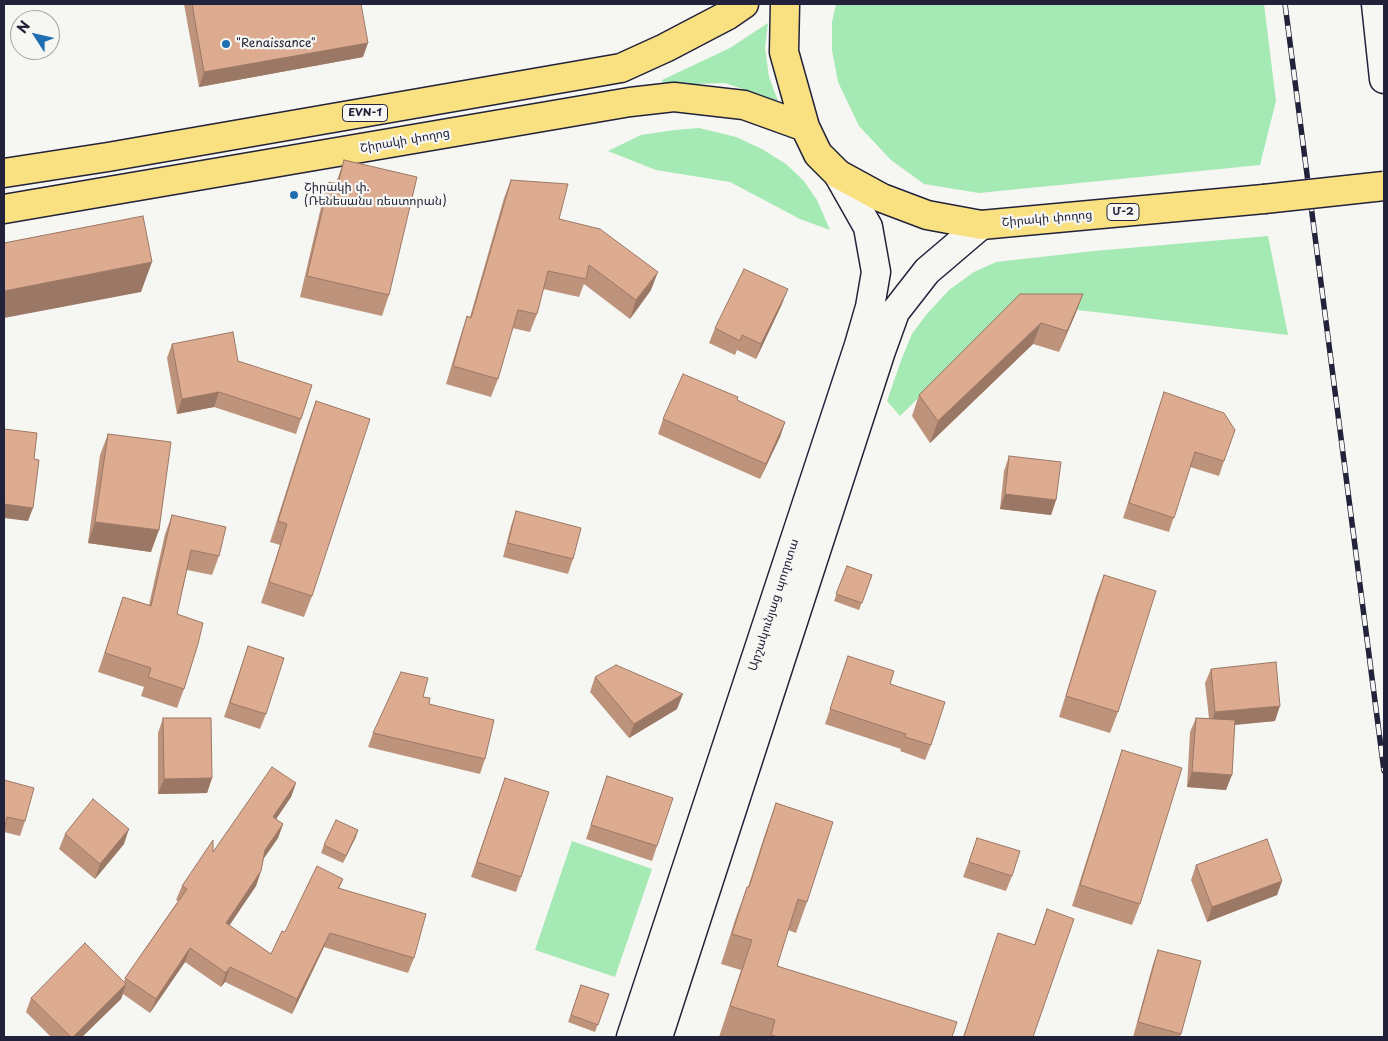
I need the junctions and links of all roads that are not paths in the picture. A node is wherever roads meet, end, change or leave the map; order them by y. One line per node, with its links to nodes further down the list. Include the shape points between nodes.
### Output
1 (744, 4): 6 (highway, EVN-1, via 665,48 621,68)
2 (786, 4): 5 (highway, Շիրակի փողոց / Մ-2, via 784,52)
3 (1376, 4): 4 (street)
4 (1384, 79)
5 (805, 126): 7 (highway, Շիրակի փողոց / Մ-2, via 818,154); 9 (highway, Շիրակի փողոց, via 744,104 674,97)
6 (4, 173)
7 (838, 174): 10 (highway, Շիրակի փողոց / Մ-2, via 882,198 927,215); 11 (street, Արշակունյաց պողոտա, via 868,227 876,272 870,307)
8 (1384, 186): 10 (highway, Շիրակի փողոց / Մ-2, bridge)
9 (4, 208)
10 (981, 225): 12 (street, Արշակունյաց պողոտա, via 927,272 895,312)
11 (631, 1037)
12 (658, 1037)

